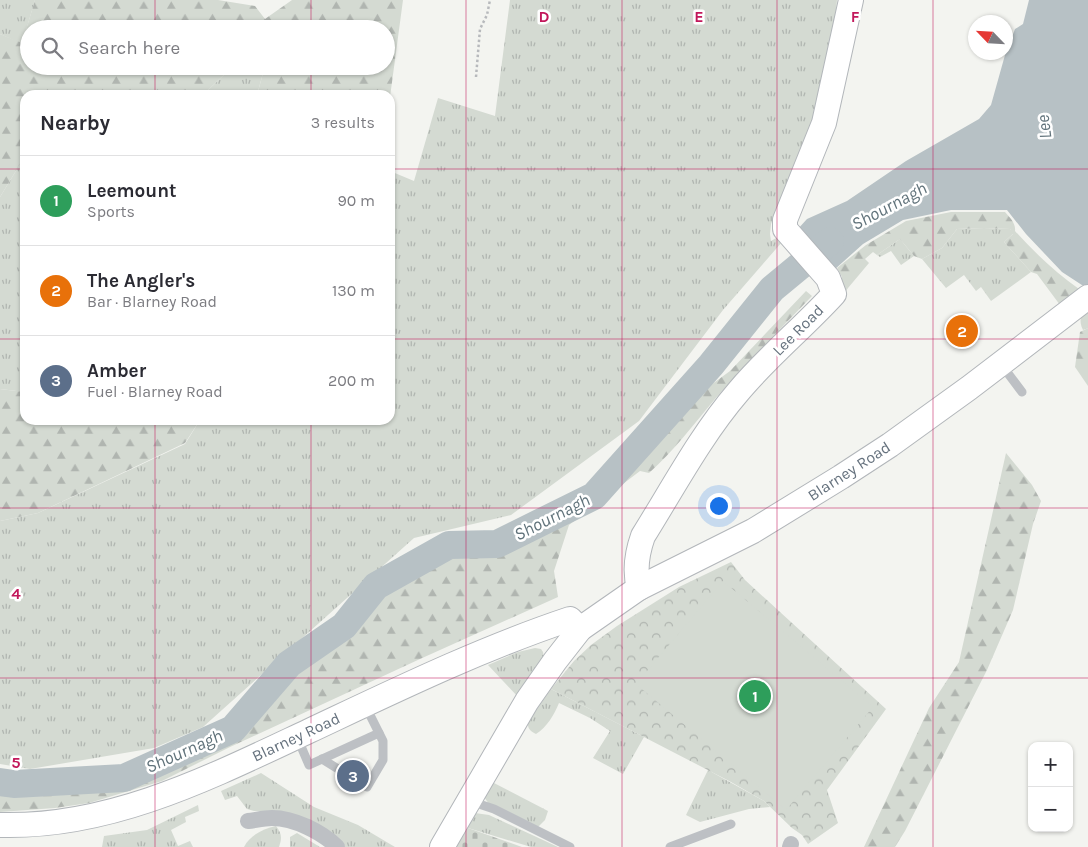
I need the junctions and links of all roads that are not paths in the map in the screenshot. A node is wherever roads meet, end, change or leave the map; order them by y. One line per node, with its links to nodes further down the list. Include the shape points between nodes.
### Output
1 (851, 0): 5 (main road, Lee Road, via 824,122 785,220 785,229 828,278 834,294 737,393 716,420 643,536 636,576)
2 (1081, 302): 3 (main road, Blarney Road)
3 (1000, 363): 4 (lane); 5 (main road, Blarney Road, via 890,445 841,477 753,531)
4 (1022, 392)
5 (639, 588): 6 (main road, Blarney Road)
6 (580, 629): 7 (main road, Blarney Road, via 570,620 529,633); 11 (main road, Blarney Road, via 527,701)
7 (365, 705): 8 (lane); 9 (main road, Blarney Road)
8 (379, 732): 10 (lane); 10 (lane, via 383,741 383,760 367,787)
9 (297, 737): 10 (lane, via 308,765); 13 (main road, Blarney Road, via 187,787 132,807 68,821)
10 (322, 759)
11 (469, 801): 16 (main road, Blarney Road); 17 (lane, via 494,809)
12 (248, 821): 15 (street, via 272,818 294,823 316,832)
13 (0, 824)
14 (731, 824): 18 (lane)
15 (337, 847)
16 (442, 847)
17 (570, 847)
18 (670, 847)

